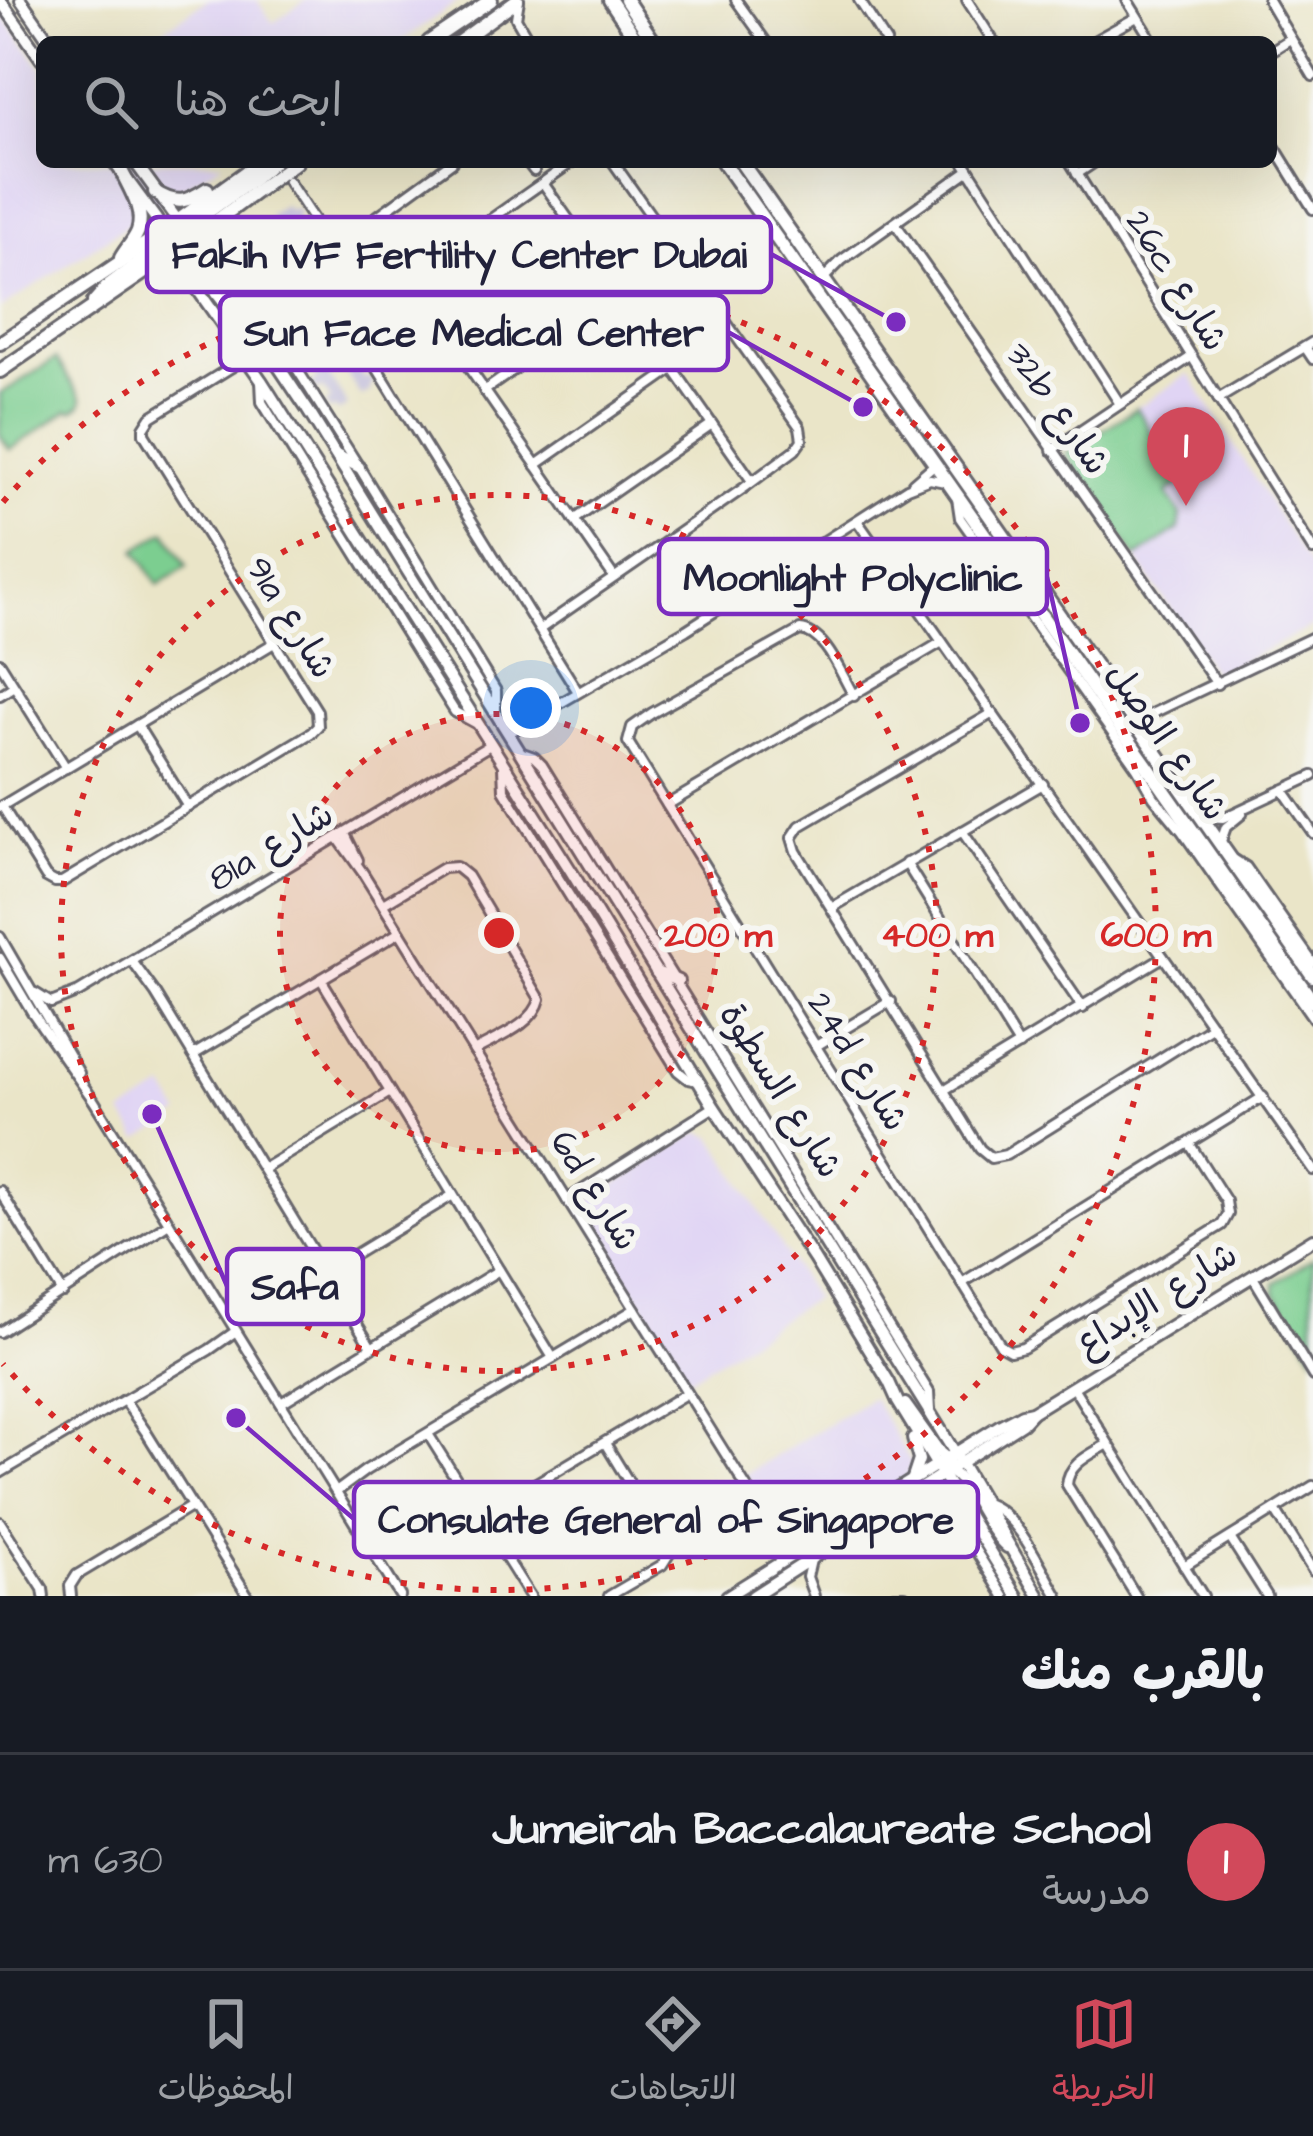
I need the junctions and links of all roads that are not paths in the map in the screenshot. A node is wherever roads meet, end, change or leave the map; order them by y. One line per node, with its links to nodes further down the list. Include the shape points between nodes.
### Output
1 (0, 0): 26 (main road)
2 (22, 0): 14 (main road)
3 (491, 0): 15 (main road)
4 (518, 0): 12 (main road); 13 (street)
5 (618, 0): 18 (main road)
6 (736, 0): 19 (street)
7 (860, 0): 20 (street)
8 (968, 0): 21 (street)
9 (1127, 0): 11 (street)
10 (1268, 0): 24 (street)
11 (1137, 17): 22 (street); 23 (street)
12 (490, 19): 13 (street); 16 (main road)
13 (523, 32): 17 (street)
14 (46, 36)
15 (438, 36)
16 (467, 36)
17 (526, 36)
18 (644, 36)
19 (762, 36)
20 (880, 36)
21 (990, 36)
22 (1103, 36)
23 (1149, 36)
24 (1290, 39): 25 (street); 27 (street)
25 (1277, 47)
26 (36, 51)
27 (1313, 76)
28 (1277, 151): 52 (street)
29 (118, 168): 59 (main road, via 140,220)
30 (119, 168): 55 (main road)
31 (140, 168): 51 (main road)
32 (246, 168): 51 (main road, via 183,202)
33 (251, 168): 55 (main road)
34 (266, 168): 55 (main road)
35 (288, 168): 53 (main road)
36 (444, 168): 62 (street, via 372,220)
37 (532, 168): 46 (street)
38 (564, 168): 50 (street)
39 (617, 168): 87 (street, via 800,427 796,450)
40 (727, 168): 48 (main road, شارع الوصل)
41 (744, 168): 57 (main road, شارع الوصل)
42 (964, 168): 54 (street)
43 (968, 168): 80 (street)
44 (1074, 168): 47 (street, 26c شارع)
45 (1085, 168): 47 (street)
46 (534, 171)
47 (1077, 173): 72 (street, 26c شارع)
48 (736, 180): 63 (main road, via 812,279); 84 (main road, شارع الوصل)
49 (288, 181): 60 (street)
50 (543, 183): 56 (street); 62 (street)
51 (155, 192): 55 (main road)
52 (1313, 209)
53 (220, 219): 55 (main road); 61 (main road, via 209,248)
54 (895, 223): 58 (street); 82 (street, 32b شارع)
55 (177, 240): 59 (main road); 61 (main road, شارع السطوة); 64 (main road, شارع السطوة); 67 (main road); 68 (main road)
56 (583, 240): 66 (street); 69 (street)
57 (810, 260): 58 (street); 63 (main road, شارع الوصل)
58 (842, 260): 63 (street)
59 (118, 263): 70 (main road)
60 (343, 265)
61 (218, 276): 68 (main road, شارع السطوة); 86 (street, شارع السطوة, via 240,279)
62 (406, 278): 97 (street, via 359,312 356,334)
63 (823, 279): 90 (main road, شارع الوصل)
64 (194, 283): 67 (main road, via 166,268 116,302); 73 (main road, شارع السطوة)
65 (417, 293): 69 (street)
66 (621, 294): 75 (street); 78 (street)
67 (90, 308): 76 (main road)
68 (247, 321): 83 (main road, شارع السطوة)
69 (446, 336): 78 (street)
70 (0, 343)
71 (1309, 344): 74 (street); 79 (street)
72 (1192, 357): 79 (street, 26c شارع); 80 (street)
73 (246, 358): 77 (main road, شارع السطوة); 100 (street, 91a شارع, via 151,417 144,434)
74 (1313, 359)
75 (673, 369): 81 (street); 85 (street)
76 (0, 370)
77 (261, 380): 95 (main road, شارع السطوة); 111 (street, شارع السطوة, via 262,402 429,671 455,712)
78 (484, 391): 85 (street)
79 (1218, 399): 93 (street, 26c شارع)
80 (1120, 404): 82 (street)
81 (712, 424): 87 (street); 91 (street)
82 (1052, 450): 102 (street, 32b شارع)
83 (336, 455): 86 (main road); 96 (main road, شارع السطوة)
84 (934, 464): 88 (main road, شارع الوصل); 89 (street); 90 (main road, via 943,463)
85 (536, 465): 91 (street)
86 (359, 467): 109 (street, شارع السطوة, via 496,692)
87 (752, 482): 94 (street)
88 (948, 483): 89 (street, via 930,478); 90 (main road, شارع الوصل)
89 (907, 488): 92 (street)
90 (963, 492): 107 (main road, شارع الوصل); 114 (main road, شارع الوصل); 157 (street, via 960,518)
91 (574, 520): 94 (street)
92 (858, 522): 99 (street); 104 (street)
93 (1313, 550)
94 (614, 577): 97 (street)
95 (390, 585): 96 (main road, via 404,580); 111 (main road, شارع السطوة)
96 (425, 602): 109 (main road, شارع السطوة)
97 (540, 629): 104 (street)
98 (1313, 637): 102 (street)
99 (943, 642): 106 (street); 110 (street)
100 (274, 643): 112 (street); 125 (street, 91a شارع, via 318,725)
101 (0, 663): 103 (street)
102 (1216, 684): 108 (street)
103 (14, 686): 105 (street); 119 (street)
104 (578, 692): 113 (street)
105 (0, 695)
106 (854, 696): 123 (street); 123 (street, 24d شارع, via 816,634 800,630 688,691 628,735)
107 (1121, 705): 108 (street, via 1139,716); 115 (main road, شارع الوصل)
108 (1169, 707): 115 (street, via 1149,723)
109 (495, 712): 113 (main road, شارع السطوة)
110 (993, 713): 121 (street); 139 (street, via 800,826 792,838 796,851)
111 (478, 724): 116 (main road, شارع السطوة)
112 (137, 725): 119 (street); 125 (street)
113 (508, 734): 117 (main road, شارع السطوة)
114 (1131, 743): 130 (main road, via 1200,831); 153 (main road, شارع الوصل)
115 (1150, 744): 127 (main road, شارع الوصل)
116 (490, 745): 118 (main road, شارع السطوة); 132 (street, 81a شارع)
117 (520, 752): 137 (main road, شارع السطوة); 149 (street, شارع السطوة, via 542,765)
118 (503, 766): 136 (main road, شارع السطوة); 163 (street, شارع السطوة, via 506,793 593,937 678,1071)
119 (66, 768): 124 (street)
120 (1313, 776): 122 (street)
121 (1043, 784): 129 (street); 142 (street)
122 (1283, 790): 126 (street); 131 (street)
123 (667, 805): 159 (street, 24d شارع)
124 (1, 806): 125 (street, 91a شارع, via 46,877 58,882)
125 (188, 807)
126 (1247, 809): 127 (street, via 1216,819); 128 (street)
127 (1197, 812): 130 (main road, شارع الوصل)
128 (1228, 824): 130 (main road); 133 (street)
129 (962, 830): 135 (street); 154 (street)
130 (1210, 832): 133 (main road, شارع الوصل)
131 (1313, 833)
132 (341, 836): 138 (street, 6d شارع); 143 (street, 81a شارع)
133 (1220, 845): 134 (main road, شارع الوصل)
134 (1229, 859): 145 (street, via 1246,867); 147 (main road, شارع الوصل)
135 (906, 863): 139 (street); 160 (street)
136 (571, 871): 137 (main road, via 597,905); 163 (main road, شارع السطوة)
137 (611, 898): 146 (main road, شارع السطوة)
138 (382, 904): 140 (street, 6d شارع); 161 (street, via 450,866 472,884 540,999 532,1017)
139 (833, 907): 152 (street)
140 (400, 932): 148 (street); 161 (street, 6d شارع)
141 (0, 937): 151 (street)
142 (1163, 957): 154 (street); 158 (street)
143 (135, 960): 150 (street, 81a شارع); 162 (street)
144 (0, 962): 155 (street)
145 (1313, 963)
146 (656, 972): 149 (main road); 169 (main road, شارع السطوة)
147 (1313, 976)
148 (320, 979): 162 (street); 165 (street)
149 (678, 981): 176 (street, شارع السطوة)
150 (79, 992): 151 (street, 81a شارع, via 51,1003); 156 (street, 81a شارع)
151 (34, 993): 156 (street)
152 (890, 1001): 159 (street); 164 (street)
153 (1313, 1002)
154 (1083, 1008): 160 (street)
155 (32, 1012): 156 (street); 167 (street)
156 (47, 1016): 167 (street)
157 (1313, 1018)
158 (1214, 1026): 164 (street, via 1006,1155 980,1149); 166 (street)
159 (816, 1046): 183 (street, 24d شارع)
160 (1020, 1046): 164 (street)
161 (474, 1052): 175 (street, 6d شارع)
162 (193, 1055): 171 (street)
163 (698, 1082): 168 (main road, شارع السطوة)
164 (944, 1090)
165 (390, 1092): 171 (street); 174 (street)
166 (1263, 1097): 170 (street); 172 (street)
167 (94, 1101): 177 (street)
168 (714, 1107): 169 (main road, via 729,1102); 175 (street); 191 (main road, شارع السطوة)
169 (752, 1127): 179 (main road, شارع السطوة)
170 (1189, 1143): 183 (street); 183 (street, 24d شارع, via 1226,1201 1222,1225 1023,1348 998,1342)
171 (262, 1169): 181 (street)
172 (1313, 1170)
173 (0, 1191): 184 (street)
174 (453, 1195): 180 (street); 181 (street)
175 (567, 1200): 185 (street, 6d شارع)
176 (821, 1215): 179 (main road); 196 (street, شارع السطوة, via 929,1392)
177 (171, 1226): 184 (street); 187 (street)
178 (1313, 1239): 182 (main road, شارع الإبداع)
179 (823, 1241): 196 (main road, شارع السطوة)
180 (499, 1270): 188 (street); 189 (street)
181 (325, 1272): 188 (street)
182 (1252, 1277): 190 (street); 192 (main road, شارع الإبداع)
183 (962, 1283)
184 (63, 1293): 186 (street)
185 (635, 1310): 189 (street); 193 (street, 6d شارع)
186 (0, 1332)
187 (238, 1334): 194 (street); 195 (street)
188 (371, 1347): 195 (street)
189 (554, 1358): 198 (street)
190 (1313, 1376)
191 (889, 1382): 202 (main road, شارع السطوة); 204 (main road, via 919,1452)
192 (1073, 1387): 199 (main road, شارع الإبداع); 201 (street)
193 (687, 1393): 200 (street); 215 (street, 6d شارع)
194 (127, 1398): 203 (street); 209 (street)
195 (280, 1401): 206 (street)
196 (930, 1413): 197 (main road, شارع السطوة)
197 (939, 1428): 199 (main road); 202 (main road, شارع السطوة)
198 (428, 1434): 206 (street); 212 (street)
199 (984, 1442): 202 (main road, شارع الإبداع); 207 (main road, via 977,1483)
200 (605, 1443): 212 (street); 229 (street, via 669,1554)
201 (1108, 1444): 220 (street); 239 (street, via 1072,1467 1067,1485)
202 (949, 1464): 204 (main road, شارع الإبداع); 207 (main road, شارع السطوة); 208 (main road, شارع السطوة); 211 (main road, شارع الإبداع); 217 (main road)
203 (0, 1472)
204 (910, 1483): 218 (main road, شارع الإبداع)
205 (1313, 1486): 210 (street)
206 (334, 1490): 227 (street)
207 (984, 1501): 217 (main road, شارع السطوة); 238 (street, شارع السطوة, via 1009,1517)
208 (960, 1504): 211 (main road, via 931,1492); 213 (main road, شارع السطوة)
209 (192, 1506): 225 (street, via 77,1575); 226 (street)
210 (1275, 1510): 216 (street); 222 (street)
211 (884, 1512): 219 (main road, شارع الإبداع)
212 (481, 1516): 228 (street)
213 (969, 1518): 235 (street, شارع السطوة, via 971,1543); 236 (main road, شارع السطوة)
214 (0, 1522): 224 (street)
215 (778, 1538): 218 (street, 6d شارع); 221 (street)
216 (1230, 1538): 220 (street); 241 (street)
217 (1010, 1550): 237 (main road, شارع السطوة)
218 (798, 1552): 221 (main road, شارع الإبداع); 231 (main road, via 789,1567)
219 (812, 1560): 221 (main road, شارع الإبداع); 223 (street)
220 (1184, 1566): 240 (street)
221 (781, 1571): 223 (street); 230 (main road, شارع الإبداع); 232 (main road, شارع الإبداع)
222 (1313, 1571)
223 (813, 1594)
224 (44, 1596)
225 (70, 1596)
226 (248, 1596)
227 (400, 1596)
228 (530, 1596)
229 (609, 1596)
230 (727, 1596)
231 (743, 1596)
232 (752, 1596)
233 (894, 1596): 234 (street)
234 (905, 1596)
235 (1004, 1596)
236 (1017, 1596)
237 (1039, 1596)
238 (1058, 1596)
239 (1136, 1596)
240 (1203, 1596)
241 (1267, 1596)

